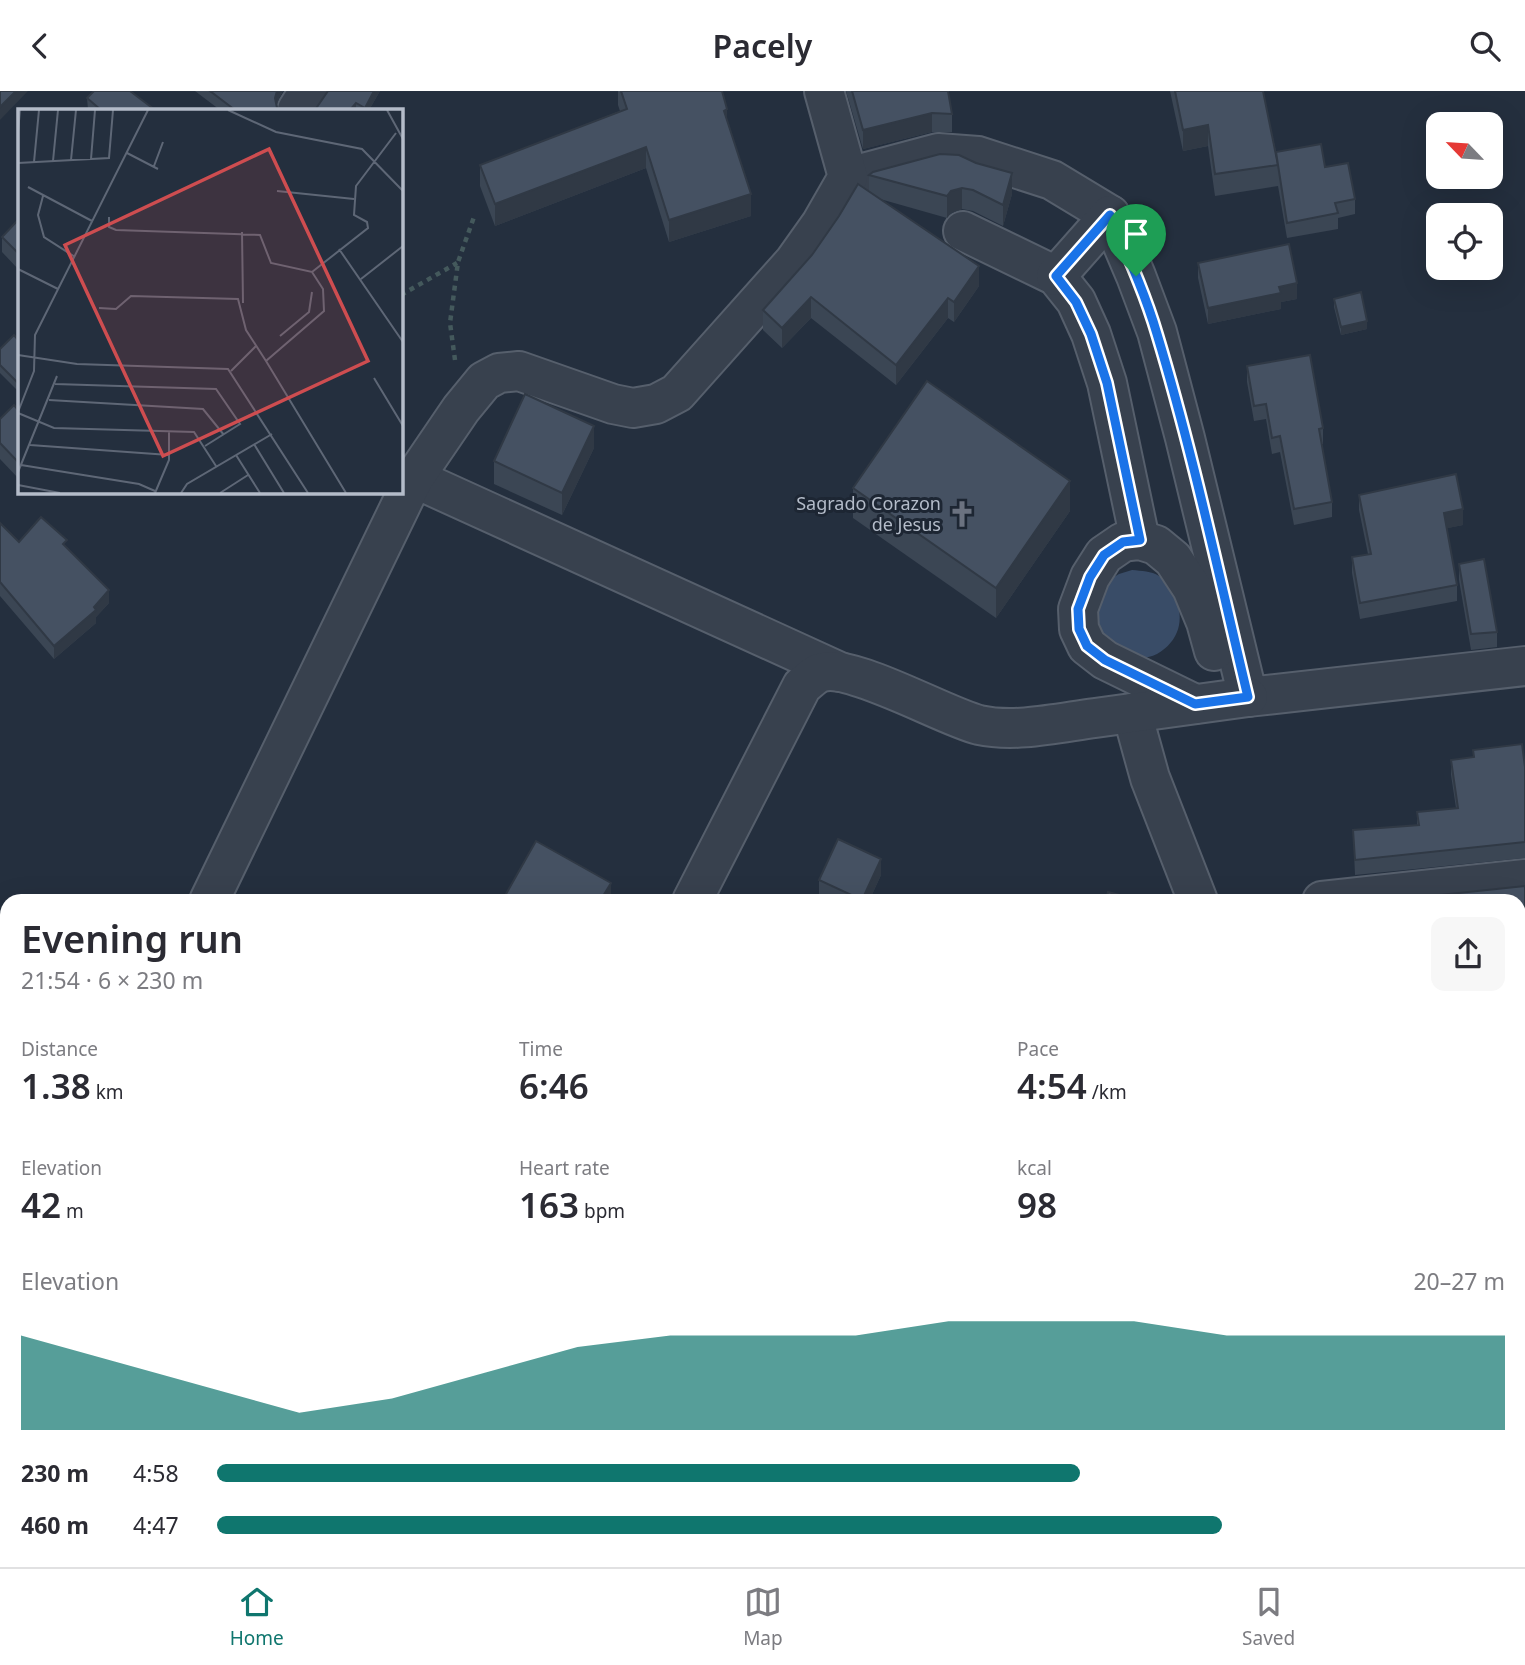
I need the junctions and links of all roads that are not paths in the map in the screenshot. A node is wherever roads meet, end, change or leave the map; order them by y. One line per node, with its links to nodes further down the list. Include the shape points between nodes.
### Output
1 (309, 91): 3 (street)
2 (824, 91): 4 (street)
3 (298, 109)
4 (848, 177): 5 (street, via 938,153 978,156 1052,180); 8 (street, via 794,262 677,393 656,404 633,408 519,371 499,373 484,381 461,409)
5 (1110, 215): 7 (street); 12 (street, via 1157,332 1185,438)
6 (963, 231): 7 (street)
7 (1056, 276): 9 (street, via 1076,302 1107,383)
8 (414, 478): 11 (street); 15 (street)
9 (1140, 540): 12 (street, via 1156,545 1173,559 1192,588 1206,622); 12 (street, via 1123,542 1104,555 1090,577 1078,609 1079,629 1087,646 1105,660)
10 (1525, 666): 12 (street)
11 (839, 672): 13 (street, via 979,725 1046,725); 16 (street, via 820,673 802,686)
12 (1224, 700): 13 (street)
13 (1132, 713): 17 (street, via 1150,778)
14 (1525, 879): 18 (street)
15 (212, 894)
16 (696, 894)
17 (1195, 894)
18 (1387, 894)

